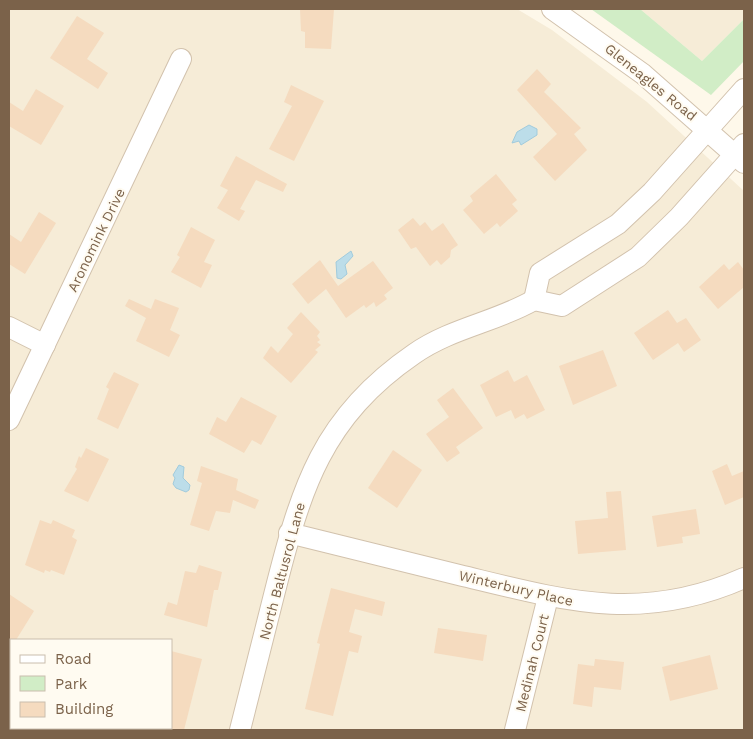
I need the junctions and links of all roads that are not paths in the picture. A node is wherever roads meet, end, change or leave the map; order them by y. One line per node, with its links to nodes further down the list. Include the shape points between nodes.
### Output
1 (552, 9): 4 (street, Gleneagles Road, via 643,74)
2 (181, 59): 8 (street, Aronomink Drive)
3 (744, 89): 4 (street)
4 (709, 129): 5 (street, Gleneagles Road); 6 (street, via 618,224 540,273)
5 (741, 154): 6 (street, via 638,257 562,306)
6 (534, 300): 10 (street, North Baltusrol Lane, via 440,338 386,376 352,410 321,453)
7 (9, 328): 8 (street)
8 (45, 345): 9 (street, Aronomink Drive)
9 (9, 420)
10 (289, 532): 12 (street, Winterbury Place); 13 (street, North Baltusrol Lane)
11 (744, 578): 12 (street, Winterbury Place, via 700,594 660,602 593,604)
12 (548, 597): 14 (street, Medinah Court)
13 (240, 730)
14 (515, 730)

